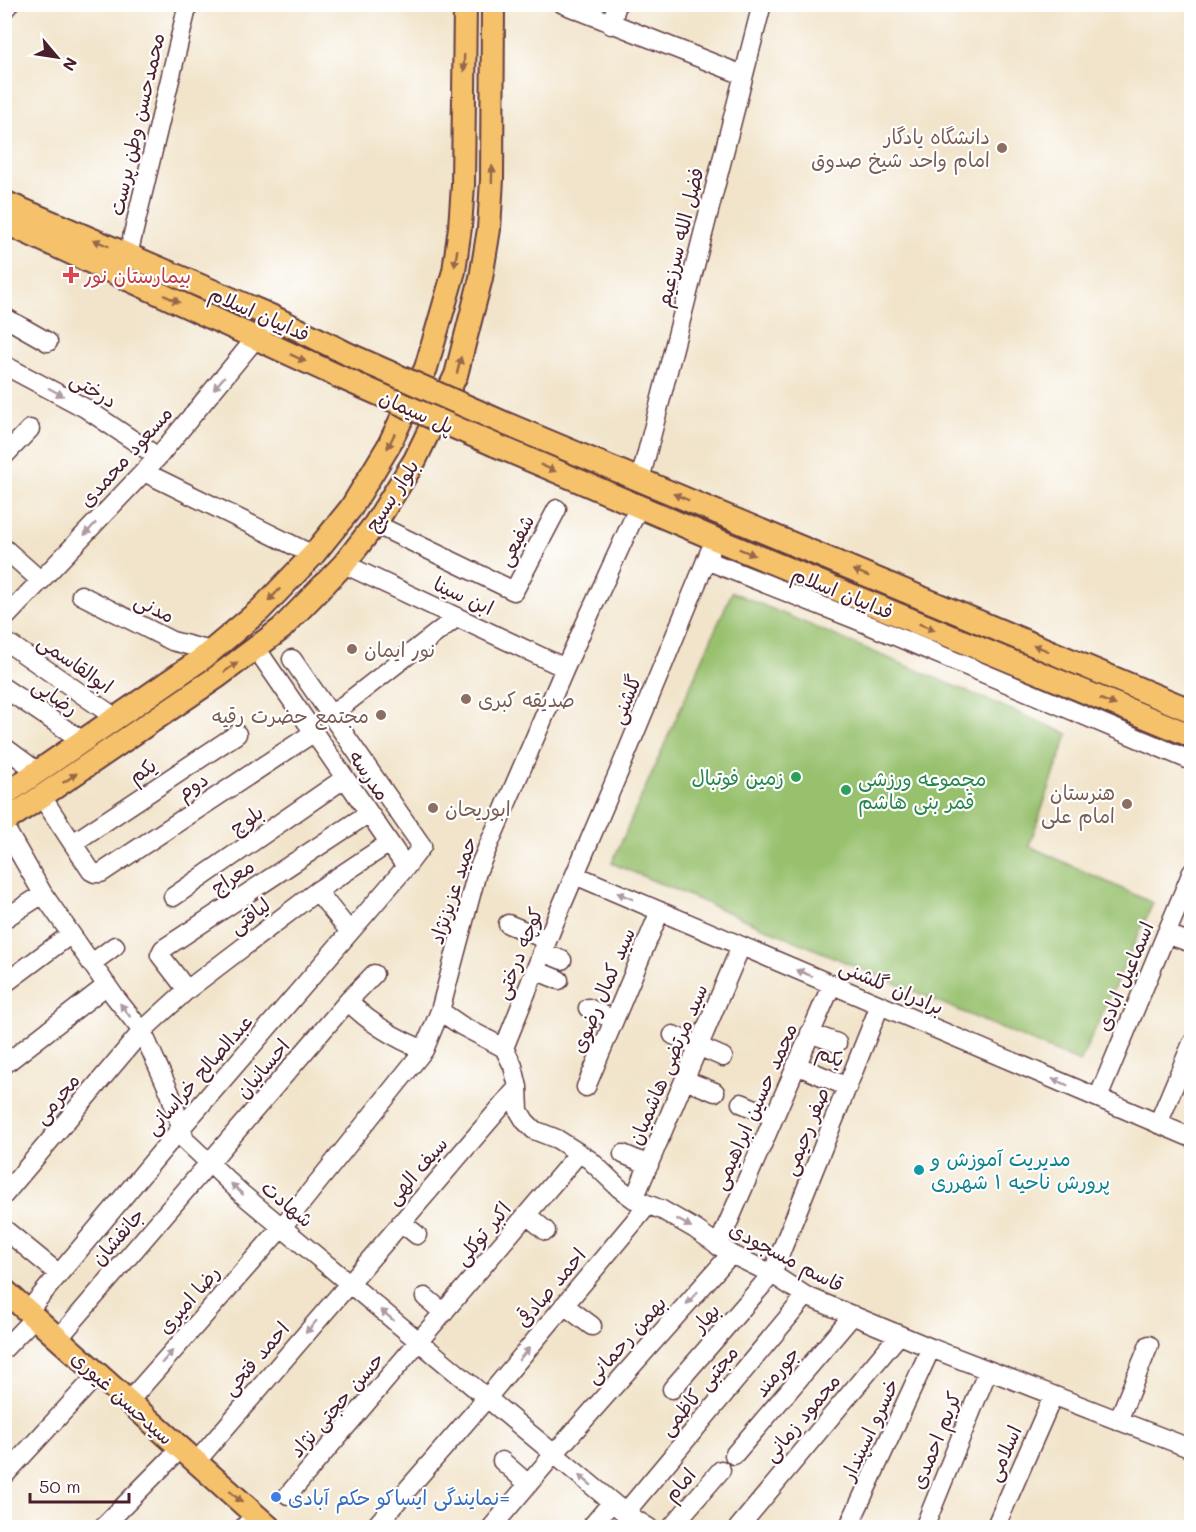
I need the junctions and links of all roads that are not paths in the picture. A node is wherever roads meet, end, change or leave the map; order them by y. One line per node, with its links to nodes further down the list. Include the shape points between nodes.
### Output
1 (9, 4): 8 (street)
2 (188, 4): 13 (street, محمدحسن وطن پرست)
3 (465, 4): 33 (main road, بلوار بسیج, one-way to 33, via 463,185 454,271 426,368 388,447 351,508)
4 (494, 4): 30 (main road, بلوار بسیج, one-way to 4, via 415,460 456,375 481,278 492,178)
5 (563, 4): 9 (street)
6 (617, 4): 9 (street)
7 (762, 4): 10 (street, فضل الله سرزعیم)
8 (4, 10)
9 (611, 25): 10 (street)
10 (743, 75): 27 (street, فضل الله سرزعیم)
11 (4, 202): 13 (main road, فداییان اسلام, one-way to 11)
12 (4, 222): 16 (main road, فداییان اسلام, one-way to 16)
13 (128, 255): 14 (main road, فداییان اسلام)
14 (271, 316): 16 (street, مسعود محمدی); 18 (main road, فداییان اسلام)
15 (4, 317): 17 (street)
16 (256, 338): 20 (main road, فداییان اسلام, one-way to 20); 25 (street, مسعود محمدی, one-way to 25)
17 (48, 342)
18 (350, 355): 21 (main road, پل سیمان, bridge)
19 (4, 364): 25 (street, درختی, one-way to 25, via 86,408)
20 (340, 377): 23 (main road, پل سیمان, bridge)
21 (504, 423): 27 (main road, فداییان اسلام)
22 (30, 429): 24 (street)
23 (495, 445): 28 (main road, فداییان اسلام, one-way to 28)
24 (4, 456)
25 (158, 457): 26 (street, مسعود محمدی)
26 (144, 472): 33 (street); 35 (street, مسعود محمدی, one-way to 35)
27 (640, 480): 45 (main road, فداییان اسلام, one-way to 27)
28 (639, 506): 32 (main road, فداییان اسلام); 43 (street, حمید عزیزنژاد)
29 (557, 509): 30 (street, شفیعی, via 514,591)
30 (375, 524): 34 (main road, بلوار بسیج)
31 (4, 548): 35 (street)
32 (710, 549): 50 (main road, فداییان اسلام, one-way to 50); 53 (street, via 857,620); 64 (street, گلشنی)
33 (313, 555): 41 (main road, بلوار بسیج, one-way to 41, via 260,610)
34 (344, 564): 37 (street, ابن سینا); 40 (main road, بلوار بسیج, via 281,629)
35 (41, 581): 38 (street, مسعود محمدی)
36 (81, 595): 41 (street, مدنی, via 172,641)
37 (458, 617): 43 (street, ابن سینا); 46 (street)
38 (4, 619)
39 (11, 645): 47 (street, ابوالقاسمی)
40 (256, 648): 48 (street, مدرسه); 57 (main road, بلوار بسیج, one-way to 40)
41 (211, 651): 47 (main road, بلوار بسیج)
42 (292, 659): 46 (street)
43 (565, 668): 90 (street, حمید عزیزنژاد, via 477,872)
44 (4, 688): 51 (street, رضایی)
45 (1191, 711)
46 (331, 715): 62 (street, عبدالصالح خراسانی, via 422,846)
47 (116, 718): 51 (main road, بلوار بسیج)
48 (314, 733): 55 (street, مدرسه); 60 (street, دوم, via 100,873 91,871)
49 (237, 734): 60 (street, یکم)
50 (1191, 736)
51 (83, 741): 54 (main road, بلوار بسیج)
52 (4, 747): 54 (street)
53 (1191, 761)
54 (38, 772): 56 (main road, بلوار بسیج)
55 (345, 778): 58 (street, مدرسه); 67 (street, بلوچ)
56 (4, 795)
57 (42, 797): 59 (main road, بلوار بسیج); 60 (street)
58 (369, 813): 61 (street, مدرسه); 86 (street, معراج, via 163,949 163,961)
59 (4, 824): 66 (street, شهادت)
60 (73, 843)
61 (389, 843): 62 (street, مدرسه); 65 (street, لیاقتی)
62 (406, 867): 71 (street, عبدالصالح خراسانی)
63 (1191, 872): 73 (street, اسماعیل ابادی)
64 (575, 875): 68 (street, برادران گلشنی, one-way to 64); 76 (street, کوچه درختی)
65 (317, 891): 71 (street); 86 (street, لیاقتی)
66 (43, 894): 69 (street); 72 (street, شهادت)
67 (173, 897)
68 (660, 911): 77 (street, برادران گلشنی); 91 (street, سید کمال رضوی)
69 (4, 920)
70 (508, 924): 76 (street)
71 (350, 932): 112 (street, عبدالصالح خراسانی)
72 (71, 934): 79 (street, شهادت); 83 (street)
73 (1166, 934): 74 (street); 108 (street, اسماعیل ابادی)
74 (1191, 943)
75 (115, 946): 79 (street)
76 (545, 946): 78 (street); 80 (street, کوچه درختی)
77 (741, 946): 84 (street, برادران گلشنی, one-way to 77); 97 (street, سید مرتضی هاشمیان)
78 (562, 960)
79 (92, 963): 85 (street, شهادت)
80 (535, 970): 82 (street); 98 (street, کوچه درختی)
81 (374, 974): 87 (street, احسانیان)
82 (559, 980)
83 (4, 984)
84 (832, 984): 88 (street, برادران گلشنی); 93 (street, محمد حسین ابراهیمی)
85 (107, 985): 92 (street, شهادت, one-way to 85); 101 (street)
86 (187, 990): 92 (street, لیاقتی)
87 (348, 1001): 99 (street, via 395,1037); 116 (street, احسانیان)
88 (880, 1005): 106 (street, صفر رحیمی); 108 (street, برادران گلشنی, one-way to 88)
89 (588, 1008): 91 (street)
90 (440, 1011): 98 (street); 99 (street, حمید عزیزنژاد)
91 (614, 1020): 105 (street, سید کمال رضوی)
92 (142, 1031): 112 (street, شهادت); 118 (street, محرمی)
93 (810, 1033): 95 (street); 102 (street, محمد حسین ابراهیمی)
94 (673, 1035): 97 (street)
95 (837, 1043)
96 (1191, 1043): 111 (street)
97 (699, 1047): 100 (street); 103 (street, سید مرتضی هاشمیان)
98 (504, 1048): 104 (street, قاسم مسجودی)
99 (424, 1050): 122 (street, حمید عزیزنژاد)
100 (723, 1057)
101 (4, 1065)
102 (796, 1065): 106 (street, یکم); 110 (street, محمد حسین ابراهیمی)
103 (685, 1080): 107 (street); 117 (street, سید مرتضی هاشمیان)
104 (518, 1087): 114 (street, قاسم مسجودی, via 519,1111 525,1121 534,1130); 121 (street, سیف الهی)
105 (586, 1087)
106 (848, 1087): 128 (street, صفر رحیمی)
107 (715, 1092)
108 (1098, 1098): 111 (street, برادران گلشنی)
109 (741, 1103): 110 (street)
110 (774, 1117): 126 (street, محمد حسین ابراهیمی)
111 (1158, 1124): 113 (street, برادران گلشنی)
112 (181, 1128): 116 (street, شهادت, via 185,1140); 127 (street, عبدالصالح خراسانی)
113 (1191, 1138)
114 (579, 1153): 119 (street, قاسم مسجودی); 120 (street, اکبر توکلی)
115 (622, 1154): 117 (street)
116 (210, 1164): 122 (street, شهادت, one-way to 116); 139 (street, جانفشان)
117 (649, 1165): 119 (street, سید مرتضی هاشمیان)
118 (4, 1195)
119 (641, 1202): 126 (street, قاسم مسجودی, one-way to 126, via 695,1229); 133 (street, احمد صادقی)
120 (527, 1215): 124 (street); 134 (street, اکبر توکلی)
121 (401, 1222): 125 (street); 129 (street, سیف الهی)
122 (282, 1227): 129 (street, شهادت); 149 (street, رضا امیری, one-way to 122)
123 (4, 1229): 127 (street)
124 (546, 1232)
125 (417, 1235)
126 (724, 1250): 128 (street, قاسم مسجودی); 152 (street, بهمن رحمانی, one-way to 152)
127 (59, 1274): 135 (street, عبدالصالح خراسانی)
128 (772, 1274): 131 (street, قاسم مسجودی); 146 (street, بهار)
129 (349, 1283): 140 (street, شهادت, one-way to 129); 153 (street, احمد فتحی, one-way to 153)
130 (4, 1290): 135 (main road, سیدحسن غیوری)
131 (806, 1296): 136 (street, قاسم مسجودی); 160 (street, مجتبی کاظمی)
132 (425, 1297): 134 (street)
133 (564, 1305): 137 (street); 148 (street, احمد صادقی, one-way to 133)
134 (444, 1313): 140 (street, اکبر توکلی)
135 (31, 1314): 139 (main road, سیدحسن غیوری); 143 (street, عبدالصالح خراسانی)
136 (853, 1315): 138 (street, قاسم مسجودی); 154 (street, جورمند)
137 (592, 1326)
138 (900, 1335): 142 (street, قاسم مسجودی); 168 (street, محمود زمانی)
139 (58, 1339): 145 (main road, سیدحسن غیوری)
140 (419, 1342): 148 (street, شهادت); 159 (street, حسن حجتی نژاد)
141 (1149, 1345): 150 (street)
142 (931, 1348): 144 (street, قاسم مسجودی); 169 (street, خسرو اسپندار)
143 (4, 1349)
144 (987, 1370): 147 (street, قاسم مسجودی); 170 (street, کریم احمدی)
145 (98, 1374): 149 (main road, سیدحسن غیوری); 157 (street)
146 (672, 1389)
147 (1053, 1396): 150 (street, قاسم مسجودی); 171 (street, اسلامی)
148 (486, 1399): 152 (street, شهادت); 163 (street, احمد صادقی)
149 (129, 1401): 153 (main road, سیدحسن غیوری)
150 (1118, 1421): 151 (street, قاسم مسجودی)
151 (1191, 1449)
152 (554, 1454): 158 (street, بهمن رحمانی); 160 (street, شهادت, one-way to 152)
153 (188, 1455): 161 (main road, سیدحسن غیوری, one-way to 161); 162 (street, احمد فتحی)
154 (734, 1455)
155 (502, 1461): 158 (street)
156 (721, 1470): 167 (street, امام)
157 (4, 1476)
158 (528, 1485): 164 (street, بهمن رحمانی)
159 (288, 1495)
160 (618, 1507): 165 (street, مجتبی کاظمی); 166 (street, شهادت)
161 (256, 1523)
162 (102, 1527)
163 (374, 1527)
164 (491, 1527)
165 (590, 1527)
166 (649, 1527)
167 (671, 1527)
168 (738, 1527)
169 (848, 1527)
170 (924, 1527)
171 (994, 1527)

